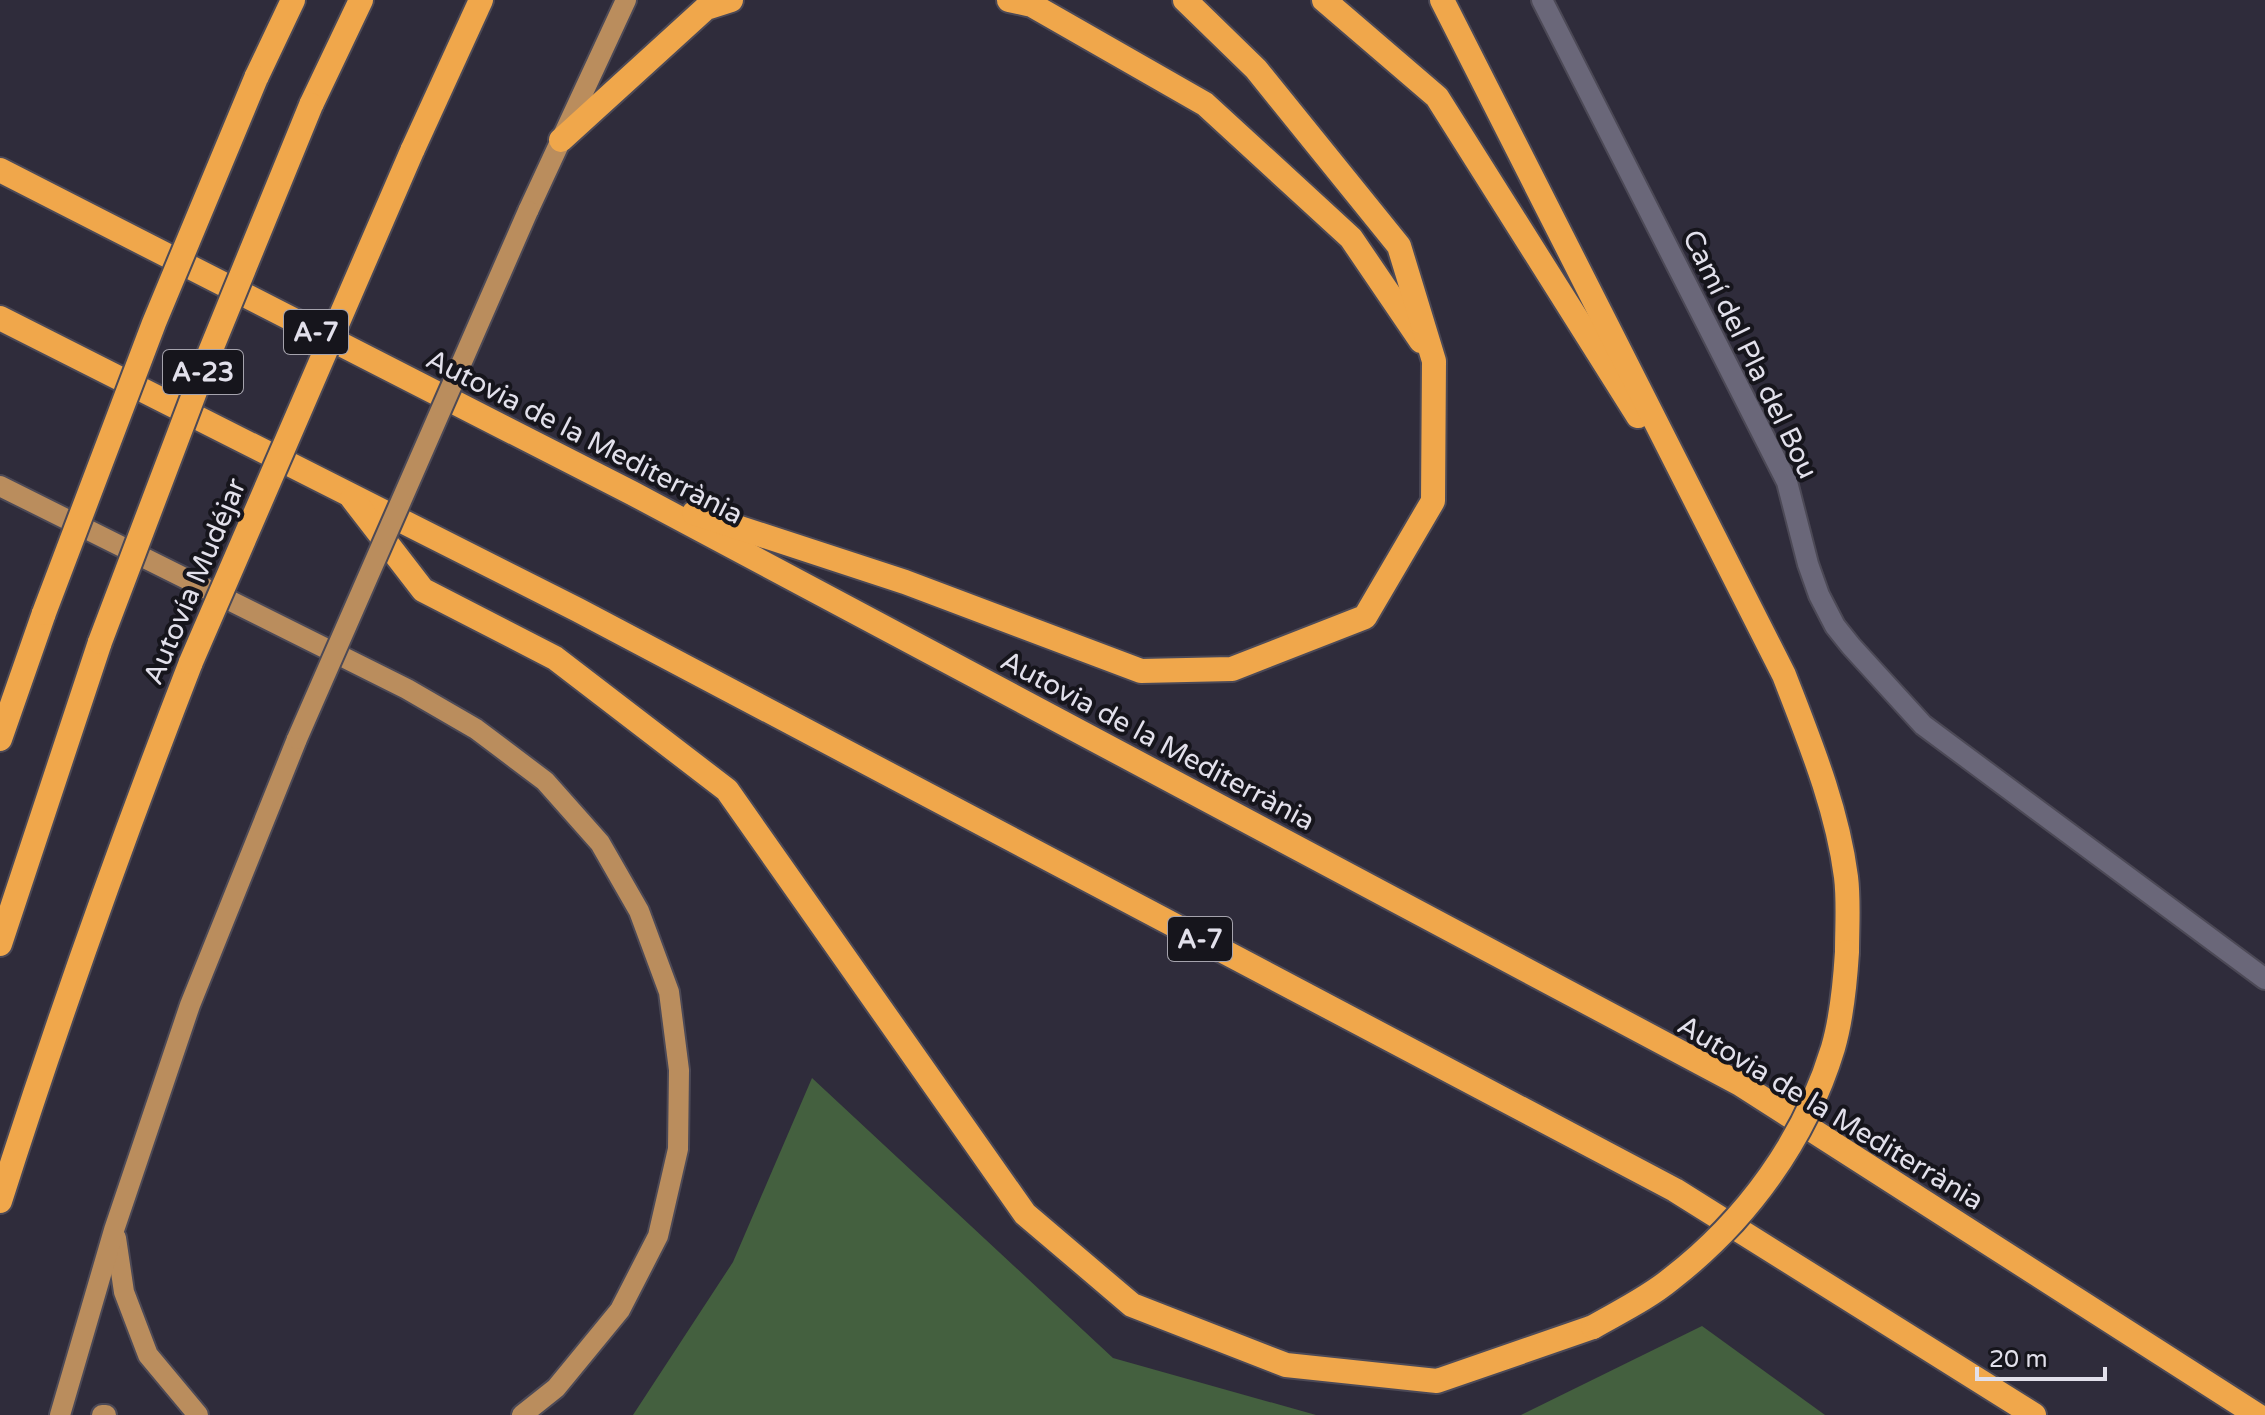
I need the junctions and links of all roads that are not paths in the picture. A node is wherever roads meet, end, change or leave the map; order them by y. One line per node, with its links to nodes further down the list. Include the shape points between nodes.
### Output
1 (293, 0): 19 (highway, bridge, via 154,323)
2 (361, 0): 20 (highway, A-23, bridge, via 311,105 210,352 100,642)
3 (481, 0): 22 (highway, Autovía Mudéjar, bridge, via 191,662 131,818)
4 (626, 0): 11 (main road)
5 (731, 0): 11 (highway, via 706,8)
6 (1009, 0): 14 (highway, via 1032,5 1205,104 1351,238)
7 (1185, 0): 14 (highway, via 1256,69 1399,246)
8 (1324, 0): 18 (highway, via 1437,97)
9 (1442, 0): 18 (highway)
10 (1542, 0): 21 (street, Camí del Pla del Bou, via 1787,482 1808,564 1835,626 1923,725)
11 (561, 140): 23 (main road, bridge, via 297,739 190,1005)
12 (0, 170): 17 (highway, Autovia de la Mediterrània / A-7)
13 (0, 318): 16 (highway, A-7)
14 (1434, 361): 17 (highway, via 1433,501 1365,617 1232,669 1141,671 905,582)
15 (0, 486): 26 (main road, via 407,689 476,729 545,781 600,843 639,911 669,992 679,1070 678,1149 658,1236 620,1310 556,1388)
16 (348, 493): 18 (highway, bridge, via 423,590 555,658 727,790 1025,1214 1132,1305 1286,1365 1437,1381 1593,1327 1669,1281 1713,1244 1784,1157 1834,1046 1844,993 1847,878 1833,812 1784,675); 27 (highway, A-7, via 1675,1190)
17 (632, 493): 28 (highway, Autovia de la Mediterrània / A-7, via 1740,1084)
18 (1718, 543)
19 (0, 739)
20 (0, 944)
21 (2265, 979)
22 (0, 1201)
23 (114, 1230): 24 (main road); 25 (main road, via 124,1292 148,1355)
24 (60, 1415)
25 (198, 1415)
26 (522, 1415)
27 (2034, 1415)
28 (2257, 1415)

